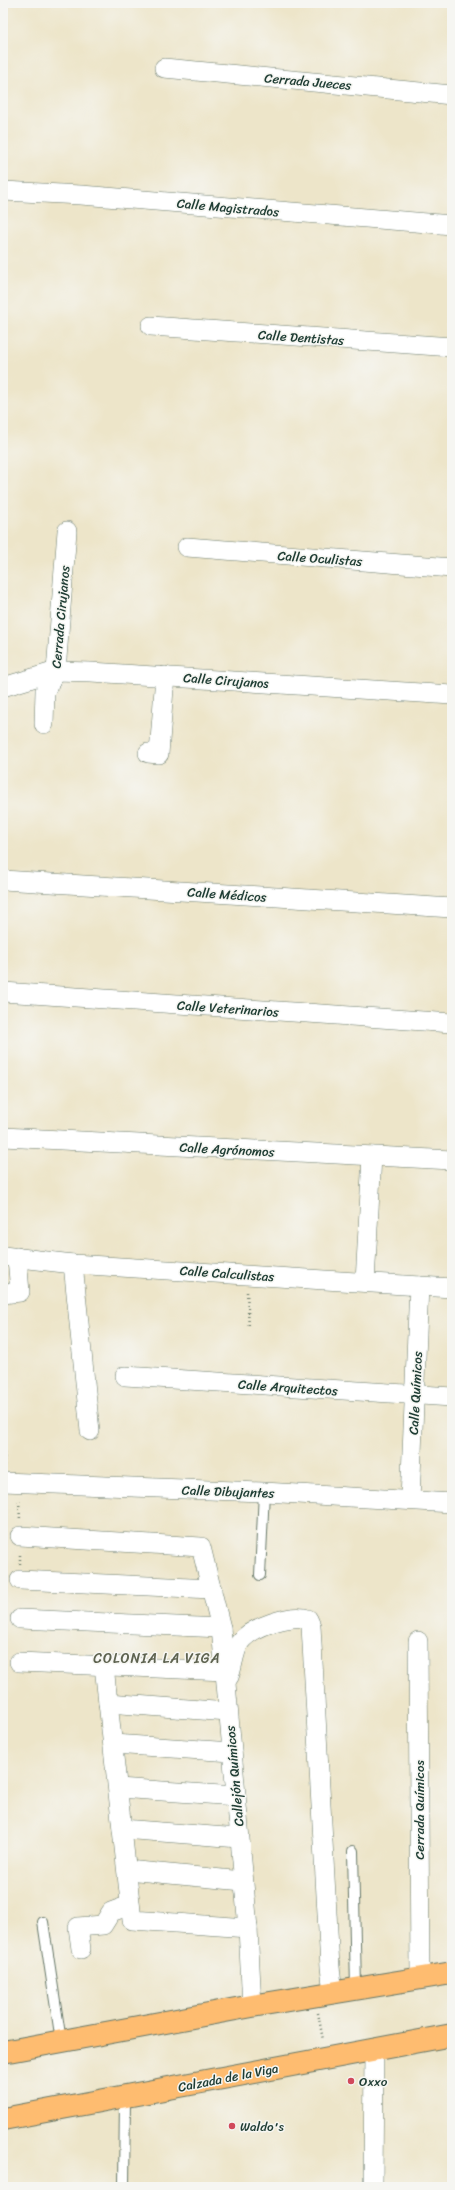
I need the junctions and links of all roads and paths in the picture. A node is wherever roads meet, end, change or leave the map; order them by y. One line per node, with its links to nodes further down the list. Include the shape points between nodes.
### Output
1 (164, 68): 2 (street, Cerrada Jueces)
2 (452, 95)
3 (3, 191): 4 (street, Calle Magistrados, via 88,195)
4 (452, 225)
5 (151, 326): 6 (street, Calle Dentistas)
6 (452, 347)
7 (67, 531): 10 (street, Cerrada Cirujanos)
8 (187, 547): 9 (street, Calle Oculistas)
9 (452, 568)
10 (56, 671): 11 (street, Calle Cirujanos); 12 (street, Calle Cirujanos); 14 (street, Cerrada Cirujanos, via 46,691)
11 (165, 676): 13 (street, Calle Cirujanos); 15 (street, via 159,754)
12 (3, 688)
13 (452, 695)
14 (44, 724)
15 (148, 753)
16 (3, 880): 17 (street, Calle Médicos)
17 (452, 908)
18 (3, 992): 19 (street, Calle Veterinarios)
19 (452, 1024)
20 (3, 1137): 21 (street, Calle Agrónomos)
21 (372, 1156): 22 (street, Calle Agrónomos); 26 (street)
22 (452, 1160)
23 (10, 1256): 24 (street, Calle Calculistas); 29 (street, via 20,1292)
24 (73, 1264): 25 (street, Calle Calculistas); 34 (street)
25 (246, 1274): 26 (street, Calle Calculistas); 30 (path)
26 (365, 1282): 27 (street, Calle Calculistas)
27 (419, 1286): 28 (street, Calle Calculistas); 32 (street, Calle Químicos)
28 (452, 1288)
29 (3, 1294)
30 (249, 1328)
31 (124, 1376): 32 (street, Calle Arquitectos)
32 (415, 1395): 33 (street, Calle Arquitectos); 39 (street, Calle Químicos)
33 (452, 1397)
34 (90, 1431)
35 (3, 1441): 36 (path)
36 (5, 1463)
37 (3, 1482): 38 (street, Calle Dibujantes)
38 (264, 1492): 39 (street, Calle Dibujantes); 42 (lane)
39 (410, 1500): 40 (street, Calle Dibujantes)
40 (452, 1502)
41 (20, 1536): 44 (street, Callejón Químicos, via 201,1547)
42 (260, 1575)
43 (20, 1580): 44 (street)
44 (212, 1589): 46 (street, Callejón Químicos)
45 (20, 1619): 46 (street)
46 (221, 1628): 50 (street, Callejón Químicos)
47 (418, 1641): 67 (street, Cerrada Químicos)
48 (19, 1662): 49 (street)
49 (104, 1666): 50 (street); 51 (street)
50 (226, 1680): 52 (street, Callejón Químicos); 69 (street, via 240,1643 249,1632 264,1625 300,1616 308,1619 311,1626 330,1959)
51 (108, 1702): 52 (street); 53 (street)
52 (228, 1712): 54 (street, Callejón Químicos)
53 (113, 1744): 54 (street); 55 (street)
54 (232, 1752): 56 (street, Callejón Químicos)
55 (118, 1788): 56 (street); 57 (street)
56 (236, 1796): 58 (street, Callejón Químicos)
57 (122, 1830): 58 (street); 60 (street)
58 (239, 1838): 61 (street, Callejón Químicos)
59 (353, 1851): 68 (lane)
60 (126, 1870): 61 (street); 62 (street)
61 (243, 1881): 64 (street, Callejón Químicos)
62 (130, 1905): 64 (street, via 132,1920); 65 (street, via 111,1912 103,1925 78,1927)
63 (43, 1922): 72 (lane)
64 (248, 1928): 70 (street, Callejón Químicos)
65 (81, 1949)
66 (452, 1973): 67 (main road)
67 (420, 1978): 68 (main road)
68 (356, 1989): 69 (main road)
69 (324, 1995): 70 (main road); 75 (path)
70 (252, 2006): 72 (main road)
71 (452, 2035): 73 (main road, Calzada de la Viga)
72 (61, 2041): 74 (main road)
73 (374, 2049): 75 (main road, Calzada de la Viga); 79 (street)
74 (3, 2052)
75 (326, 2058): 76 (main road, Calzada de la Viga)
76 (125, 2097): 77 (main road, Calzada de la Viga); 78 (lane)
77 (3, 2119)
78 (124, 2187)
79 (373, 2187)

